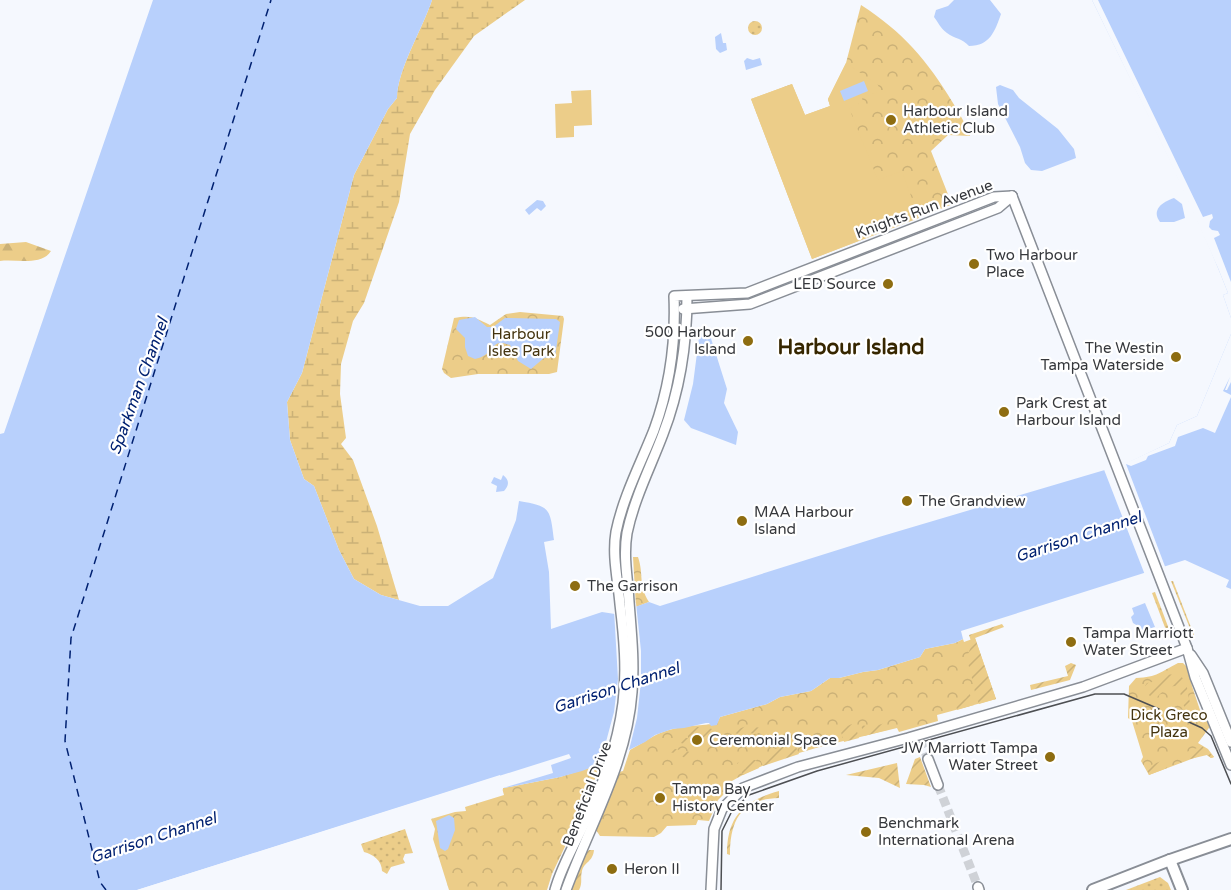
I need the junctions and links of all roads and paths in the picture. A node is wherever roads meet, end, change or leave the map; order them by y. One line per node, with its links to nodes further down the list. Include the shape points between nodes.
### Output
1 (1012, 196): 2 (street, Knights Run Avenue, via 994,197); 3 (street, Knights Run Avenue, via 998,208); 10 (street)
2 (830, 260): 3 (street); 4 (street, Knights Run Avenue)
3 (835, 271): 6 (street, Knights Run Avenue)
4 (760, 288): 5 (street, Knights Run Avenue, via 737,294); 6 (street)
5 (687, 296): 7 (street, Knights Run Avenue, via 674,296); 8 (street)
6 (765, 299): 8 (street, Knights Run Avenue, via 740,306)
7 (674, 309): 8 (street, Knights Run Avenue); 9 (street, via 672,359 663,401 616,532 614,553)
8 (687, 309): 9 (street, via 674,402 628,530)
9 (624, 600): 14 (street, Beneficial Drive, via 623,696)
10 (1187, 648): 11 (street, via 1203,673); 13 (street); 20 (street, via 1083,687 920,737 798,767 743,788 717,819 712,836)
11 (1231, 742)
12 (928, 759): 15 (street)
13 (1231, 765)
14 (609, 775): 18 (street, Beneficial Drive); 19 (street, Beneficial Drive)
15 (938, 785)
16 (1231, 838): 17 (main road)
17 (1170, 860): 21 (main road); 22 (main road)
18 (555, 890)
19 (566, 890)
20 (711, 890)
21 (1093, 890)
22 (1182, 890)

